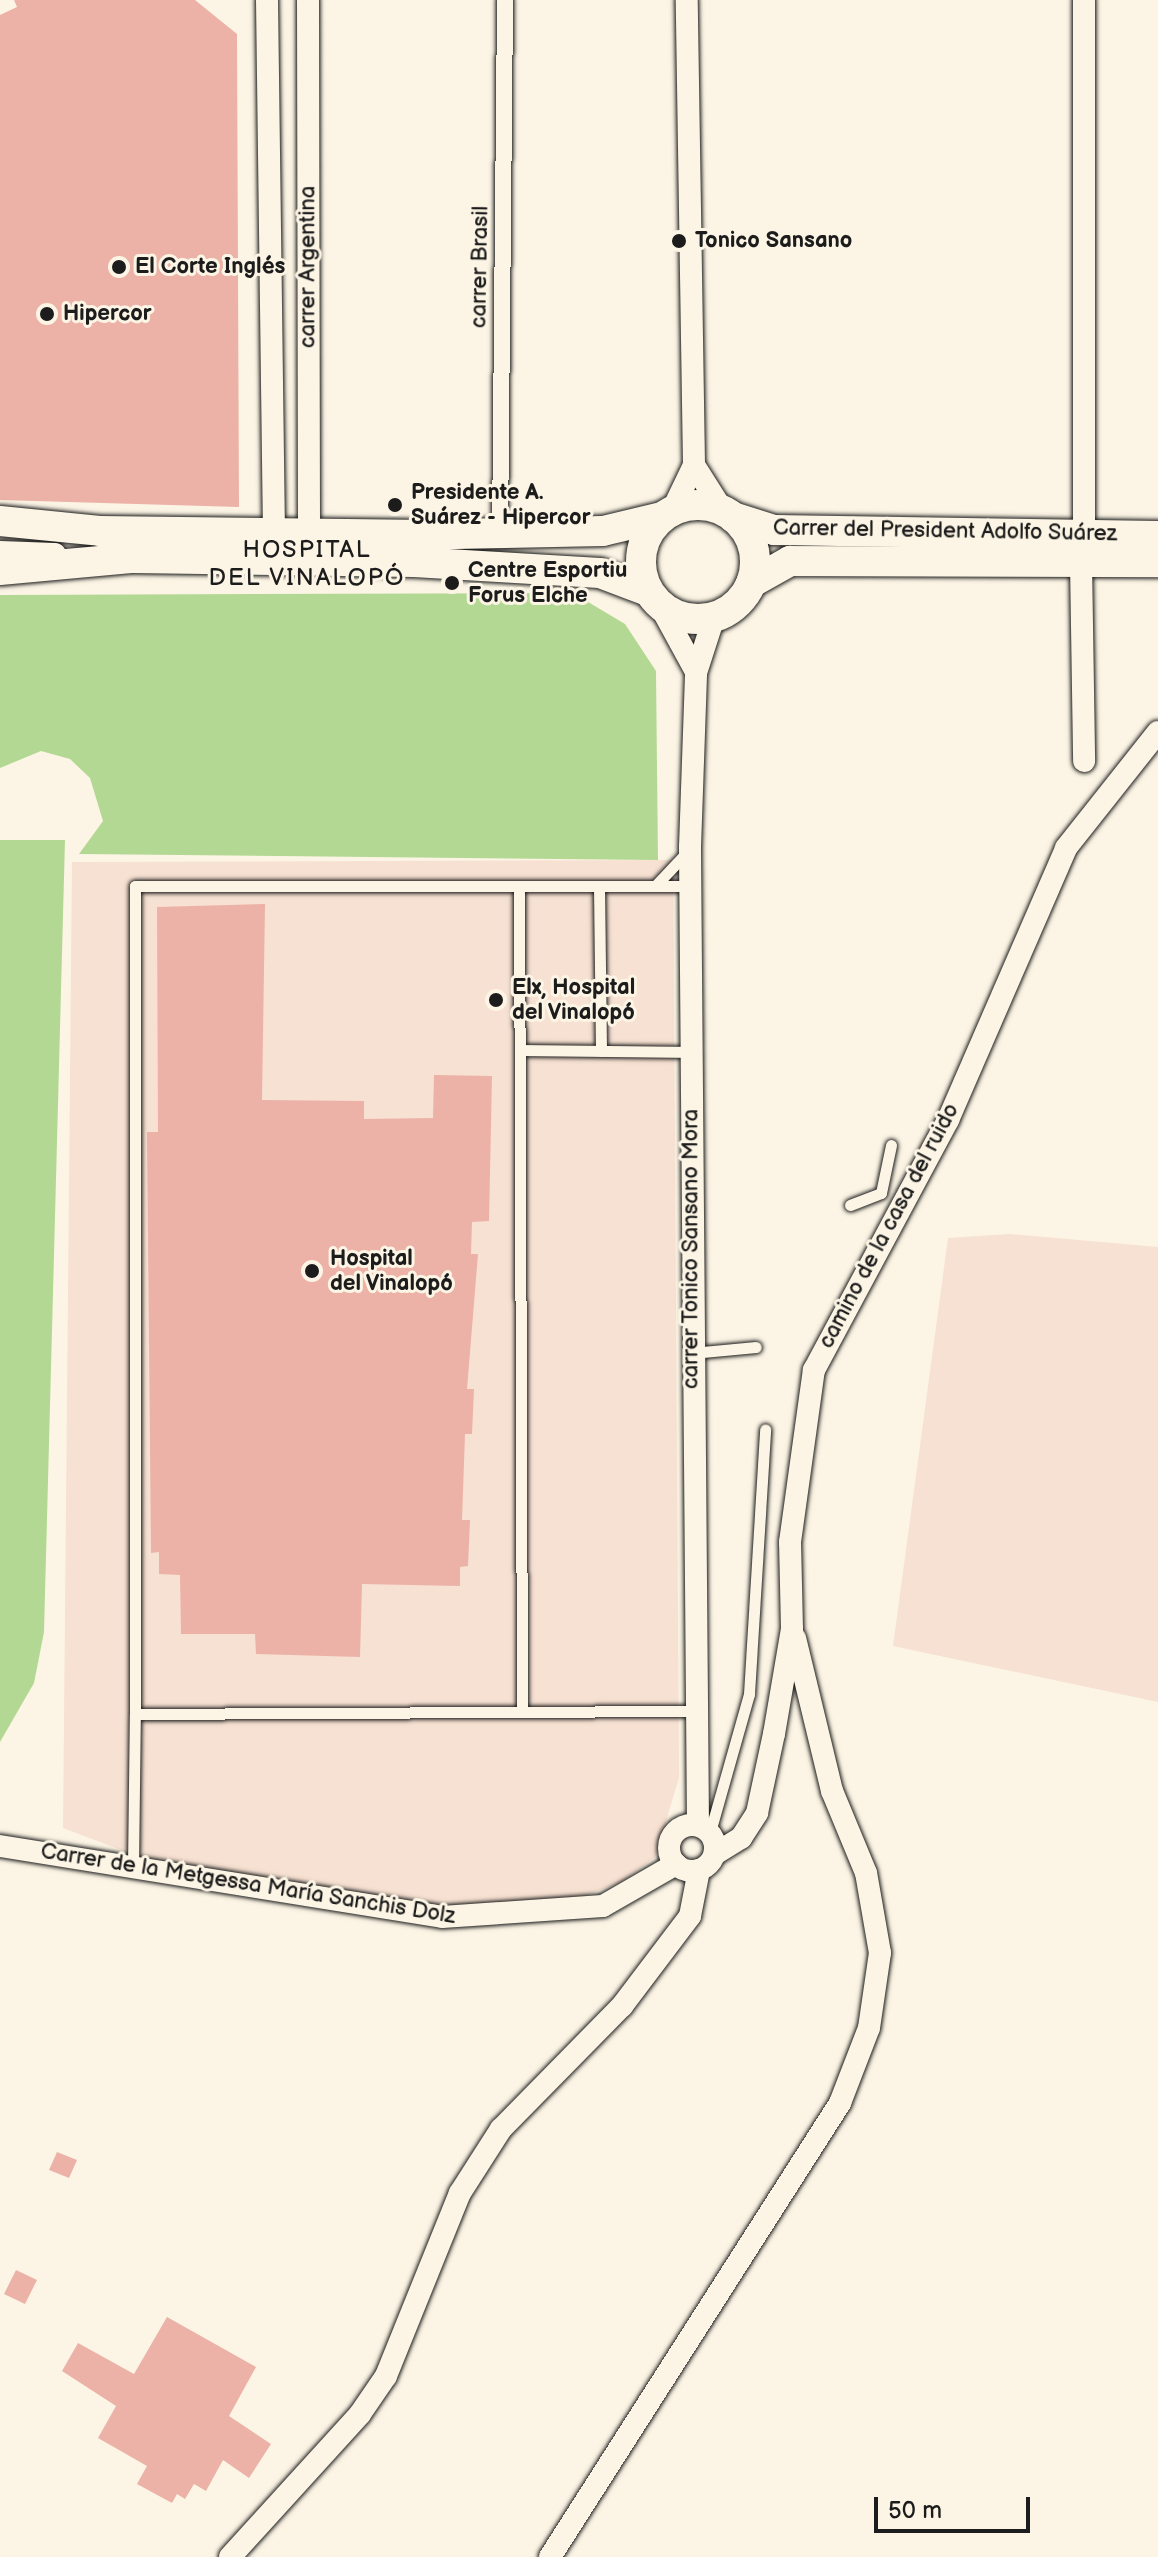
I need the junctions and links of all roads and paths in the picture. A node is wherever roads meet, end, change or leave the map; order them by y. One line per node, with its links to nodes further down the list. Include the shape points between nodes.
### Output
1 (267, 0): 11 (street, carrer Argentina)
2 (308, 0): 13 (street, carrer Argentina)
3 (505, 0): 14 (street, carrer Brasil)
4 (687, 0): 6 (street)
5 (1084, 0): 16 (street)
6 (694, 465): 7 (street); 8 (street)
7 (728, 514): 8 (main road, via 698,505); 16 (main road, Carrer del President Adolfo Suárez, via 774,530); 21 (main road, via 754,549)
8 (666, 515): 14 (main road, via 612,530); 22 (main road, via 642,549)
9 (0, 521): 10 (main road)
10 (100, 531): 11 (main road); 12 (street)
11 (274, 533): 13 (main road)
12 (0, 534)
13 (309, 534): 14 (main road)
14 (500, 534)
15 (1158, 536): 16 (main road, Carrer del President Adolfo Suárez)
16 (1083, 548): 19 (main road, Carrer del President Adolfo Suárez); 21 (main road, Carrer del President Adolfo Suárez, via 790,561); 26 (street)
17 (0, 552): 18 (street)
18 (133, 558): 20 (main road); 22 (main road, via 585,572)
19 (1158, 562)
20 (0, 570)
21 (751, 583): 23 (main road, via 739,602)
22 (654, 598): 23 (main road, via 687,619); 24 (street)
23 (714, 617): 24 (street, carrer Tonico Sansano Mora)
24 (696, 673): 27 (street, carrer Tonico Sansano Mora)
25 (1158, 732): 40 (street, camino de la casa del ruido, via 1066,848 948,1120 814,1370 790,1542)
26 (1084, 761)
27 (690, 847): 28 (lane); 30 (street, carrer Tonico Sansano Mora)
28 (655, 885): 29 (lane); 30 (lane)
29 (599, 886): 31 (lane); 33 (lane)
30 (690, 886): 34 (street, carrer Tonico Sansano Mora)
31 (519, 887): 32 (lane); 43 (lane, via 135,886)
32 (525, 1050): 33 (lane); 42 (lane)
33 (601, 1051): 34 (lane)
34 (691, 1052): 38 (street, carrer Tonico Sansano Mora)
35 (891, 1145): 36 (lane, via 881,1193)
36 (850, 1205)
37 (756, 1347): 38 (lane)
38 (691, 1353): 41 (street, carrer Tonico Sansano Mora)
39 (765, 1429): 44 (lane, via 749,1694)
40 (792, 1629): 46 (street, via 757,1813 741,1838); 50 (street, via 832,1791 866,1873 880,1953 869,2028 832,2115)
41 (692, 1711): 42 (lane); 44 (street, carrer Tonico Sansano Mora)
42 (522, 1712): 43 (lane)
43 (135, 1714): 48 (lane)
44 (704, 1828): 46 (street, carrer Tonico Sansano Mora); 47 (street, via 674,1834)
45 (0, 1846): 48 (street, Carrer de la Metgessa María Sanchis Dolz)
46 (707, 1862): 47 (street); 49 (street, via 690,1916 622,2006 501,2129 460,2193 386,2376 360,2414)
47 (676, 1864): 48 (street, Carrer de la Metgessa María Sanchis Dolz, via 603,1906 442,1917)
48 (133, 1869)
49 (230, 2557)
50 (550, 2557)

